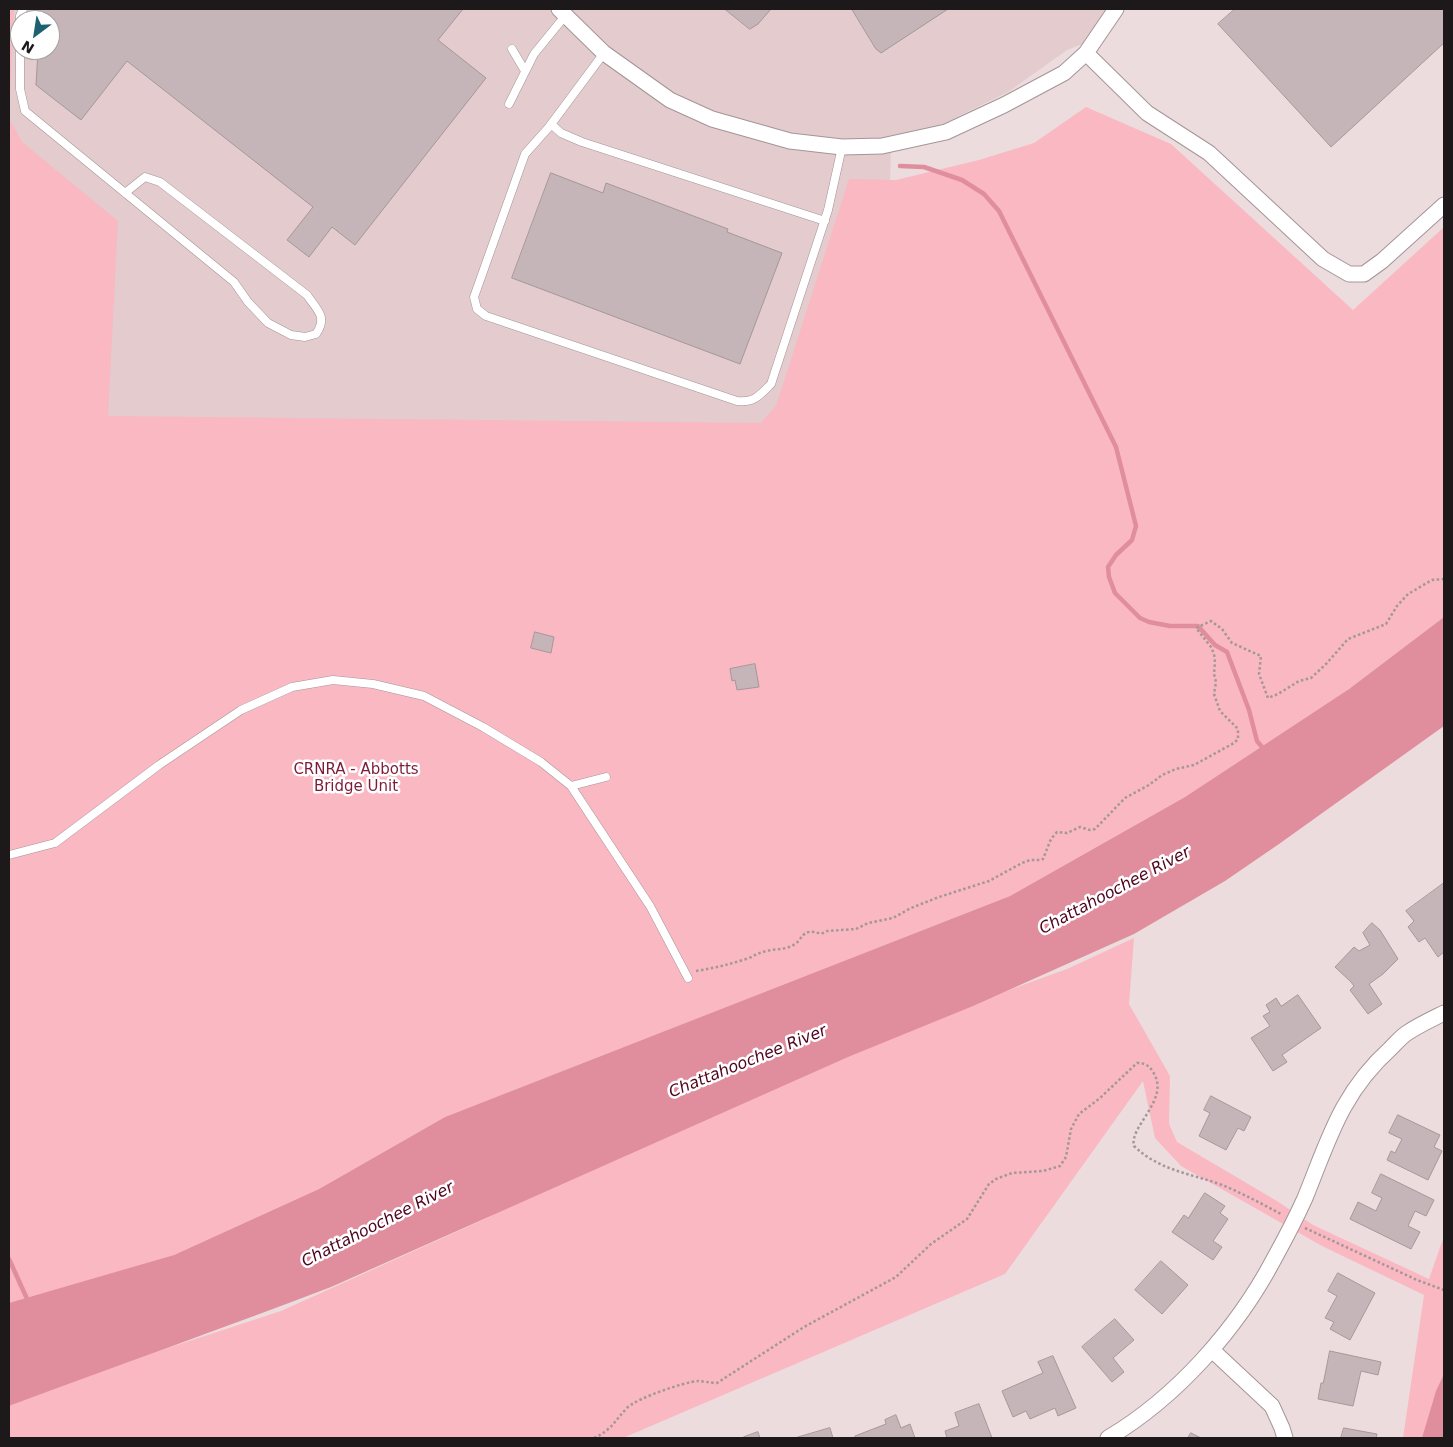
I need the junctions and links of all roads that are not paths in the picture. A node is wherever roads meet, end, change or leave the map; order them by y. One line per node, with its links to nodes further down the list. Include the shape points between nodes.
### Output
1 (23, 9): 11 (lane, via 20,16 20,90 25,111)
2 (1116, 9): 6 (street)
3 (562, 12): 5 (street); 7 (lane)
4 (512, 49): 7 (lane)
5 (604, 53): 9 (lane); 10 (street, via 670,100 712,119 790,141)
6 (1086, 53): 10 (street, via 1064,73 946,132 882,146); 12 (street, via 1147,113 1209,153 1323,259 1349,274 1364,274 1370,270)
7 (525, 71): 8 (lane)
8 (509, 104)
9 (551, 124): 13 (lane, via 561,133 582,142); 13 (lane, via 525,154 474,297 477,309 486,316 748,402 771,384)
10 (842, 147): 13 (lane)
11 (125, 193): 11 (lane, via 234,282 268,323 291,335 306,337 316,334 322,326 322,318 307,295 160,182 145,177)
12 (1444, 205)
13 (825, 221)
14 (606, 776): 15 (lane)
15 (571, 786): 16 (lane, via 541,762 424,696 373,684 333,680 292,687 241,710 158,765 54,843); 17 (lane, via 650,906)
16 (9, 855)
17 (688, 978)
18 (1444, 1013): 19 (street, via 1407,1033 1373,1064 1353,1089 1337,1116 1304,1200 1273,1260)
19 (1212, 1350): 20 (street, via 1146,1412); 21 (street, via 1272,1406)
20 (1108, 1438)
21 (1285, 1438)

